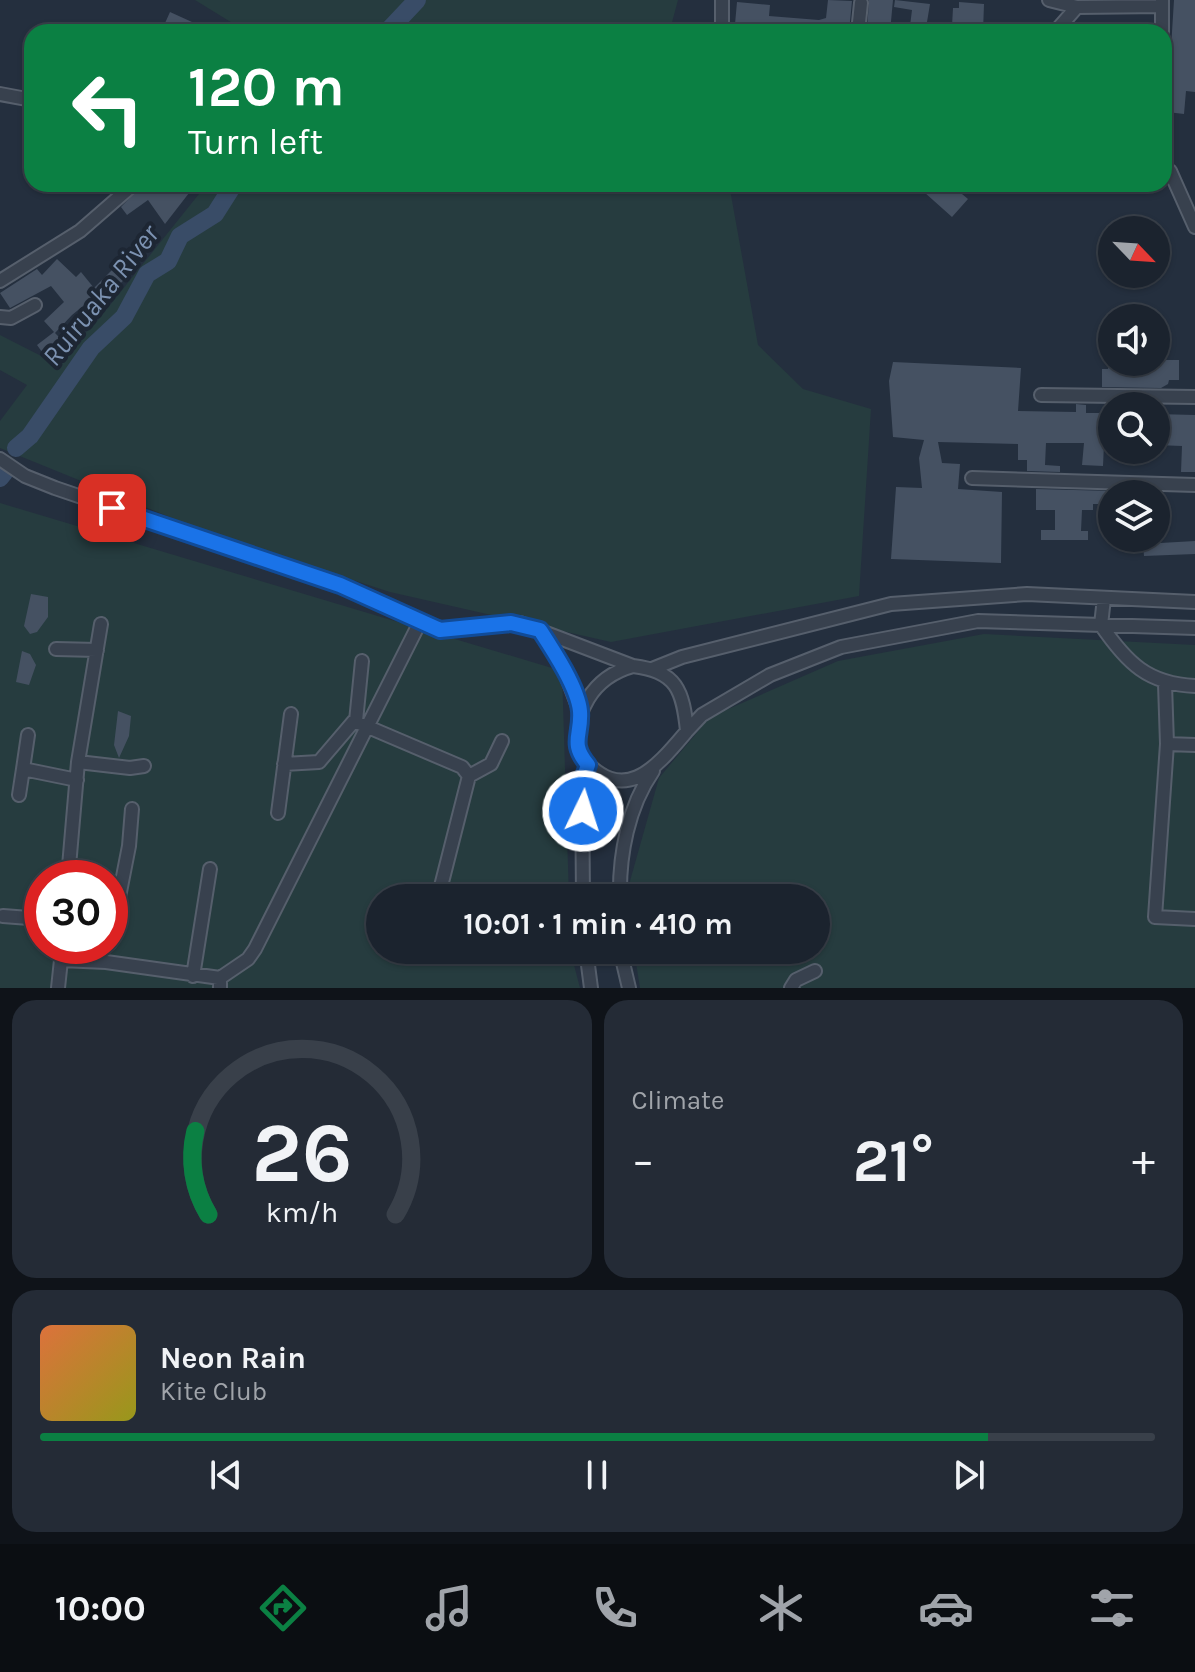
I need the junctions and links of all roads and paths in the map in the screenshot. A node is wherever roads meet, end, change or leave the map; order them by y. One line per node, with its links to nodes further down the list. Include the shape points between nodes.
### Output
1 (722, 0): 6 (street)
2 (1049, 0): 5 (street)
3 (861, 3): 7 (street)
4 (1162, 3): 5 (street); 9 (street)
5 (1077, 7): 8 (street)
6 (722, 24)
7 (859, 24)
8 (1062, 24)
9 (1162, 24)
10 (0, 94): 11 (street)
11 (24, 98)
12 (1172, 175): 14 (street)
13 (125, 192): 15 (street, via 80,231)
14 (1195, 227)
15 (1, 280)
16 (35, 305): 17 (street, via 11,318)
17 (0, 317)
18 (1041, 395): 19 (street)
19 (1195, 397)
20 (0, 459): 25 (street, via 40,482 340,585)
21 (972, 478): 22 (street)
22 (1195, 485)
23 (1104, 598): 24 (street); 27 (street); 34 (street, via 1027,594 891,604)
24 (1195, 602)
25 (420, 622): 29 (street, via 440,630 511,623); 39 (street)
26 (101, 624): 31 (street)
27 (1101, 625): 28 (street); 35 (street, via 1140,669); 40 (street, via 978,621 841,647 770,675 702,715)
28 (1195, 628)
29 (540, 630): 33 (street); 37 (street)
30 (56, 649): 31 (street)
31 (97, 650): 45 (street)
32 (362, 661): 39 (street)
33 (633, 666): 34 (street); 37 (street, via 601,681)
34 (652, 669): 40 (street, via 675,683)
35 (1165, 684): 36 (street); 43 (street)
36 (1195, 686)
37 (580, 712): 47 (street, via 576,738)
38 (291, 714): 46 (street)
39 (360, 724): 46 (street, via 346,726 319,762); 51 (street, via 462,767); 71 (street, via 255,949)
40 (687, 731): 50 (street)
41 (28, 735): 49 (street)
42 (502, 741): 51 (street, via 491,764)
43 (1167, 744): 44 (street); 64 (street, via 1155,917)
44 (1195, 745)
45 (78, 762): 48 (street); 52 (street)
46 (284, 764): 55 (street)
47 (588, 765): 50 (street, via 618,780); 60 (street, via 582,782)
48 (144, 766)
49 (23, 769): 52 (street); 53 (street)
50 (653, 771): 61 (street, via 637,794)
51 (469, 776): 59 (street)
52 (77, 780): 56 (street)
53 (19, 795)
54 (132, 809): 57 (street)
55 (278, 813)
56 (70, 860)
57 (126, 860)
58 (210, 869): 70 (street)
59 (442, 884)
60 (583, 884)
61 (619, 884)
62 (3, 916): 63 (street)
63 (24, 918)
64 (1195, 919)
65 (61, 964): 72 (street)
66 (118, 964): 70 (street)
67 (588, 964): 73 (street)
68 (623, 964): 74 (street)
69 (815, 971): 75 (street)
70 (193, 976): 71 (street)
71 (220, 983)
72 (58, 988)
73 (591, 988)
74 (629, 988)
75 (791, 988)

